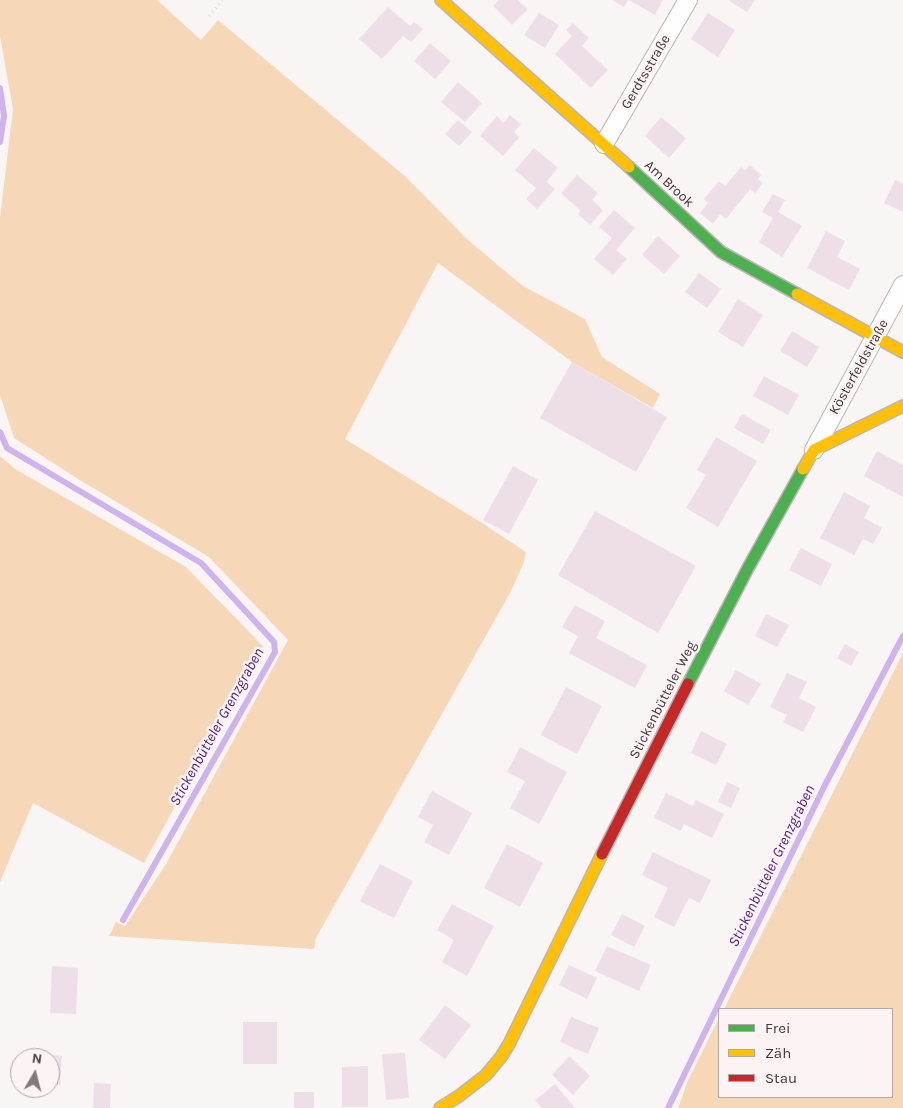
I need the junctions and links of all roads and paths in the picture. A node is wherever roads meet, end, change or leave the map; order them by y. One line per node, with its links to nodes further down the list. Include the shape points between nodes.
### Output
1 (222, 0): 4 (path)
2 (441, 0): 5 (street, Am Brook)
3 (688, 0): 5 (street, Gerdtsstraße)
4 (209, 16)
5 (604, 144): 7 (street, Am Brook, via 721,252)
6 (903, 285): 7 (street, Kösterfeldstraße)
7 (876, 337): 8 (street, Am Brook); 10 (street, Kösterfeldstraße)
8 (903, 352)
9 (903, 406): 10 (street)
10 (814, 450): 11 (street, Stickenbütteler Weg, via 748,568 661,736 509,1044 486,1075)
11 (440, 1108)

